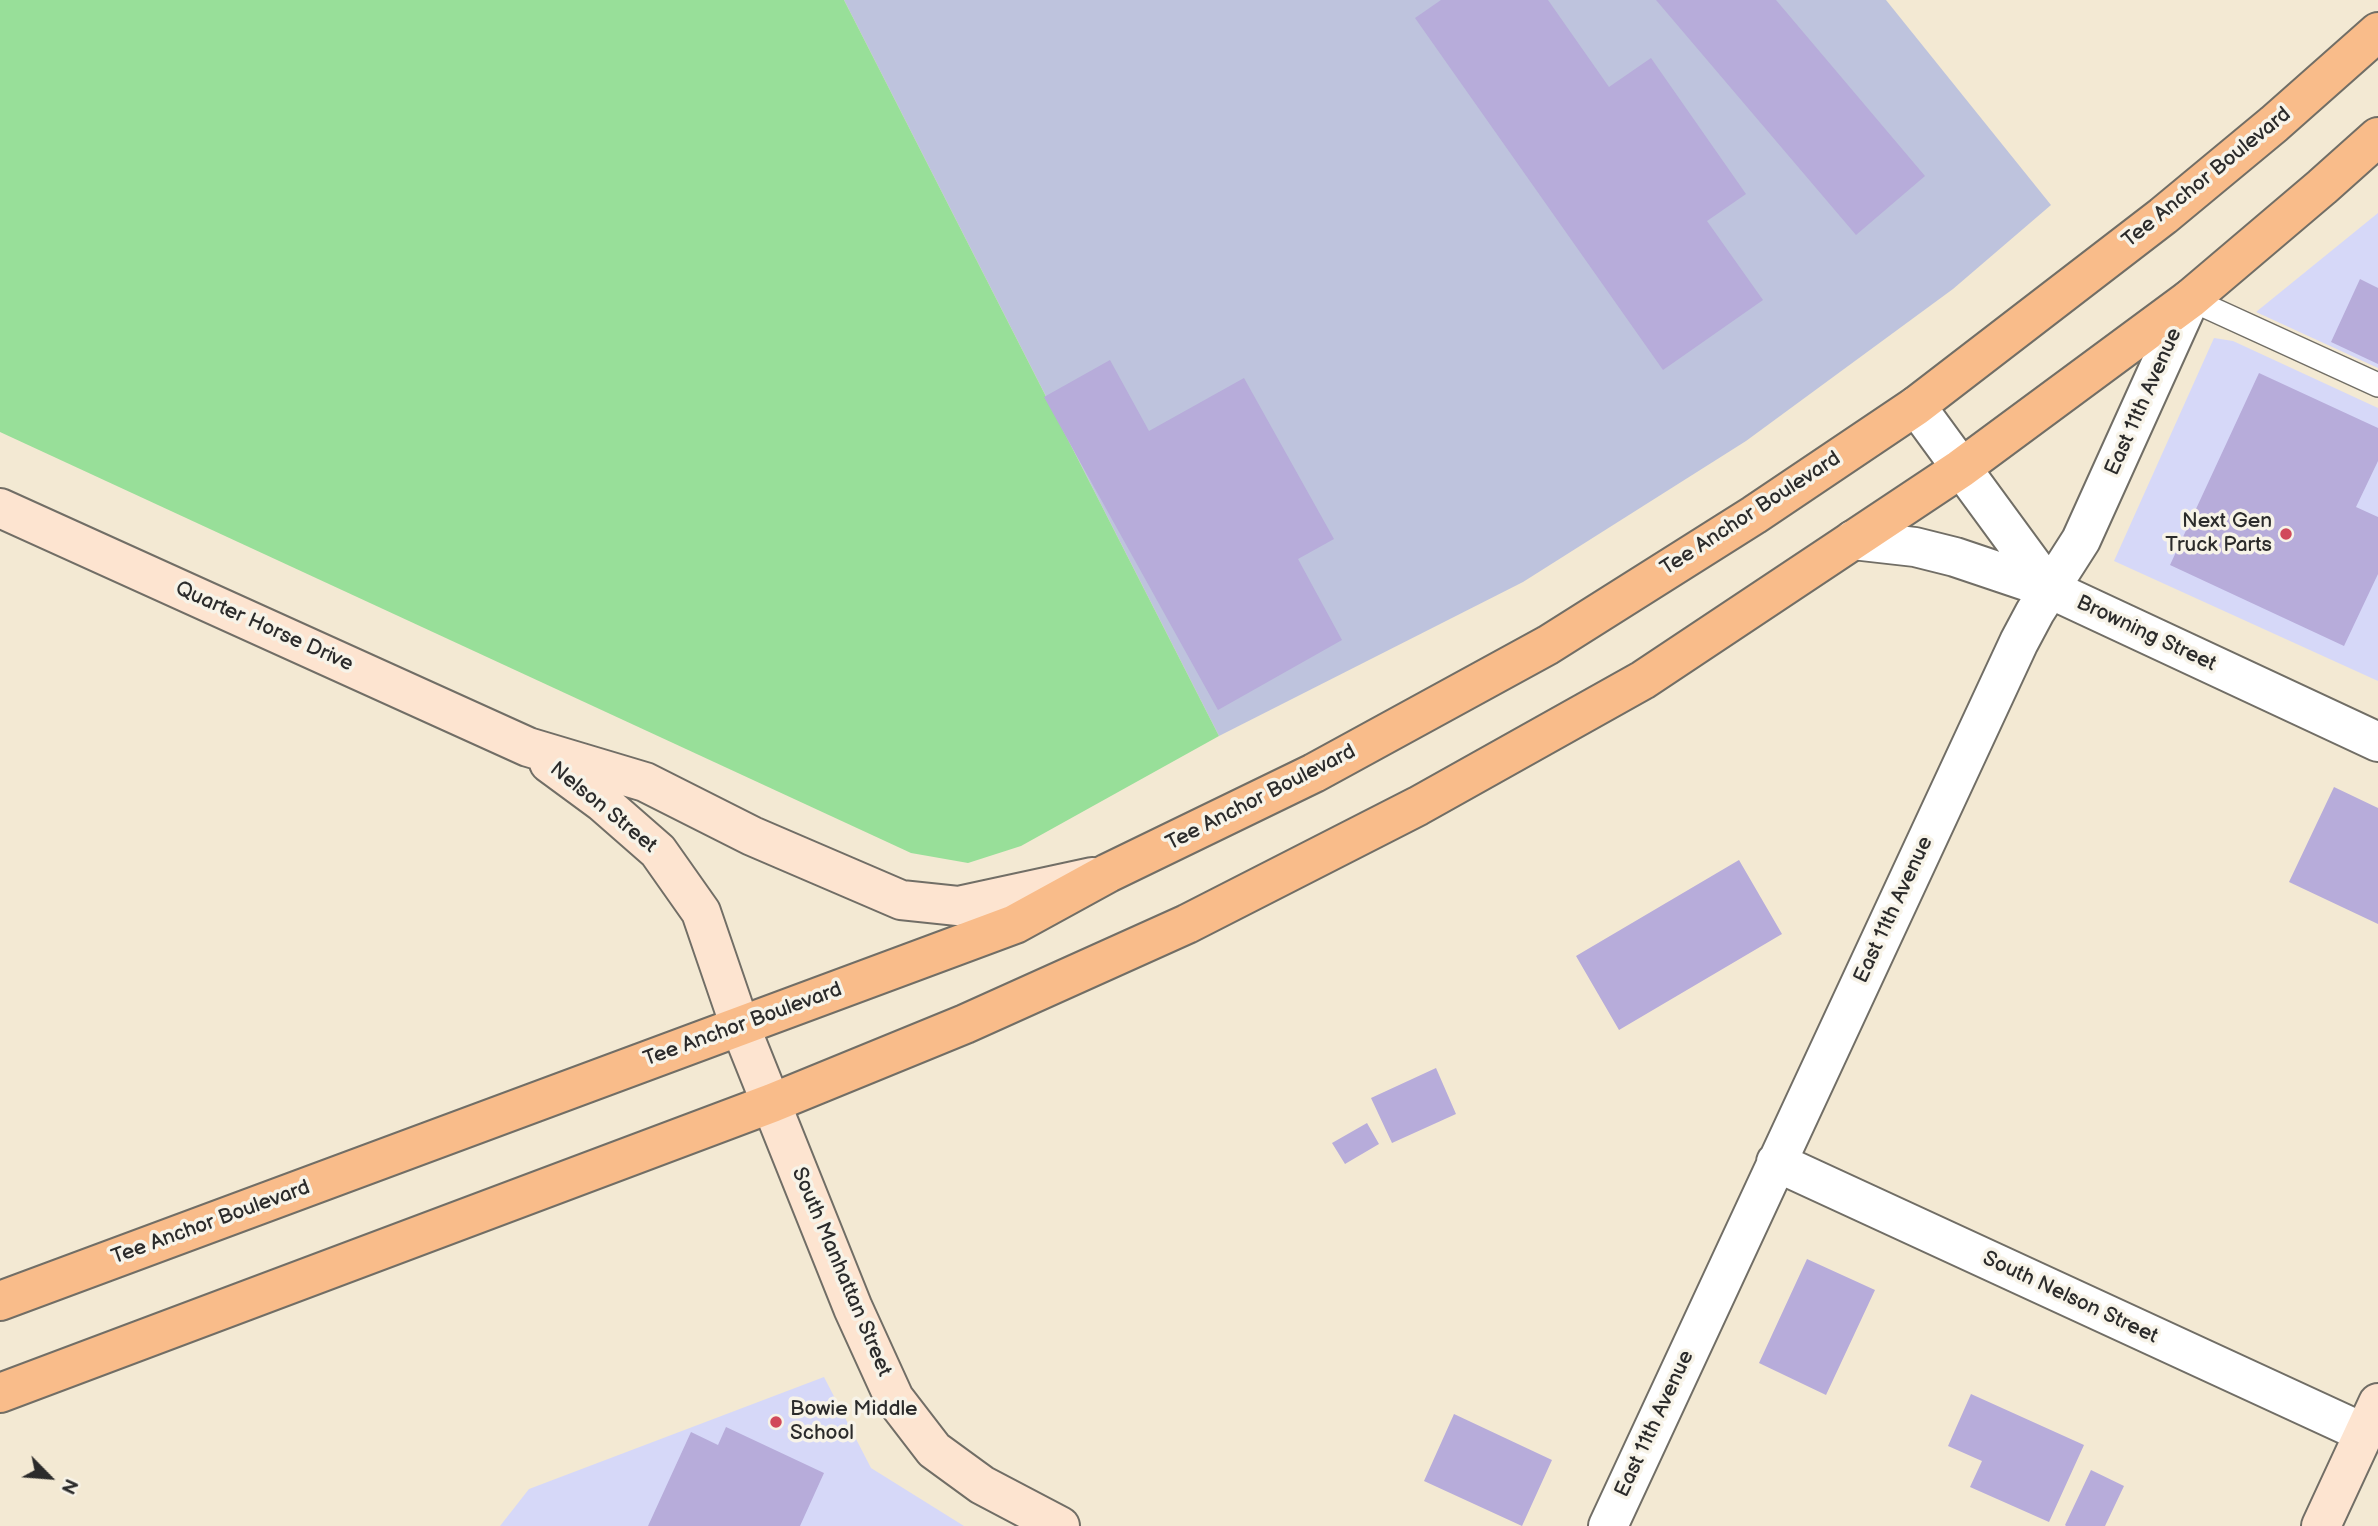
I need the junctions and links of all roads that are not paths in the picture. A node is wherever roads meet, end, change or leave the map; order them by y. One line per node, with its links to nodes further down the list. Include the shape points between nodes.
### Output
1 (2378, 32): 5 (main road, Tee Anchor Boulevard, via 2163,216)
2 (2378, 137): 3 (main road)
3 (2190, 299): 4 (lane); 6 (main road); 9 (street, East 11th Avenue, via 2081,540)
4 (2378, 385)
5 (1916, 406): 6 (street, Browning Street); 12 (main road, Tee Anchor Boulevard, via 1548,645 1314,773)
6 (1960, 469): 8 (main road); 9 (street, Browning Street)
7 (0, 508): 11 (main road, Quarter Horse Drive)
8 (1853, 540): 9 (street, via 1915,547); 14 (main road, via 1643,680 1418,806 1187,924 965,1024)
9 (2050, 589): 10 (street, Browning Street); 15 (street, East 11th Avenue, via 2019,642)
10 (2378, 742)
11 (528, 747): 12 (main road, via 645,782 752,836 901,900 958,906); 13 (main road, Nelson Street, via 658,851 701,912)
12 (1108, 873): 13 (main road, Tee Anchor Boulevard, via 1015,925)
13 (740, 1026): 14 (main road, Nelson Street); 16 (main road, Tee Anchor Boulevard)
14 (772, 1103): 17 (main road); 19 (main road, South Manhattan Street, via 894,1398 934,1450 982,1485)
15 (1776, 1162): 18 (street, South Nelson Street); 20 (street, East 11th Avenue)
16 (0, 1301)
17 (0, 1393)
18 (2371, 1418): 21 (main road)
19 (1060, 1526)
20 (1608, 1526)
21 (2321, 1526)

